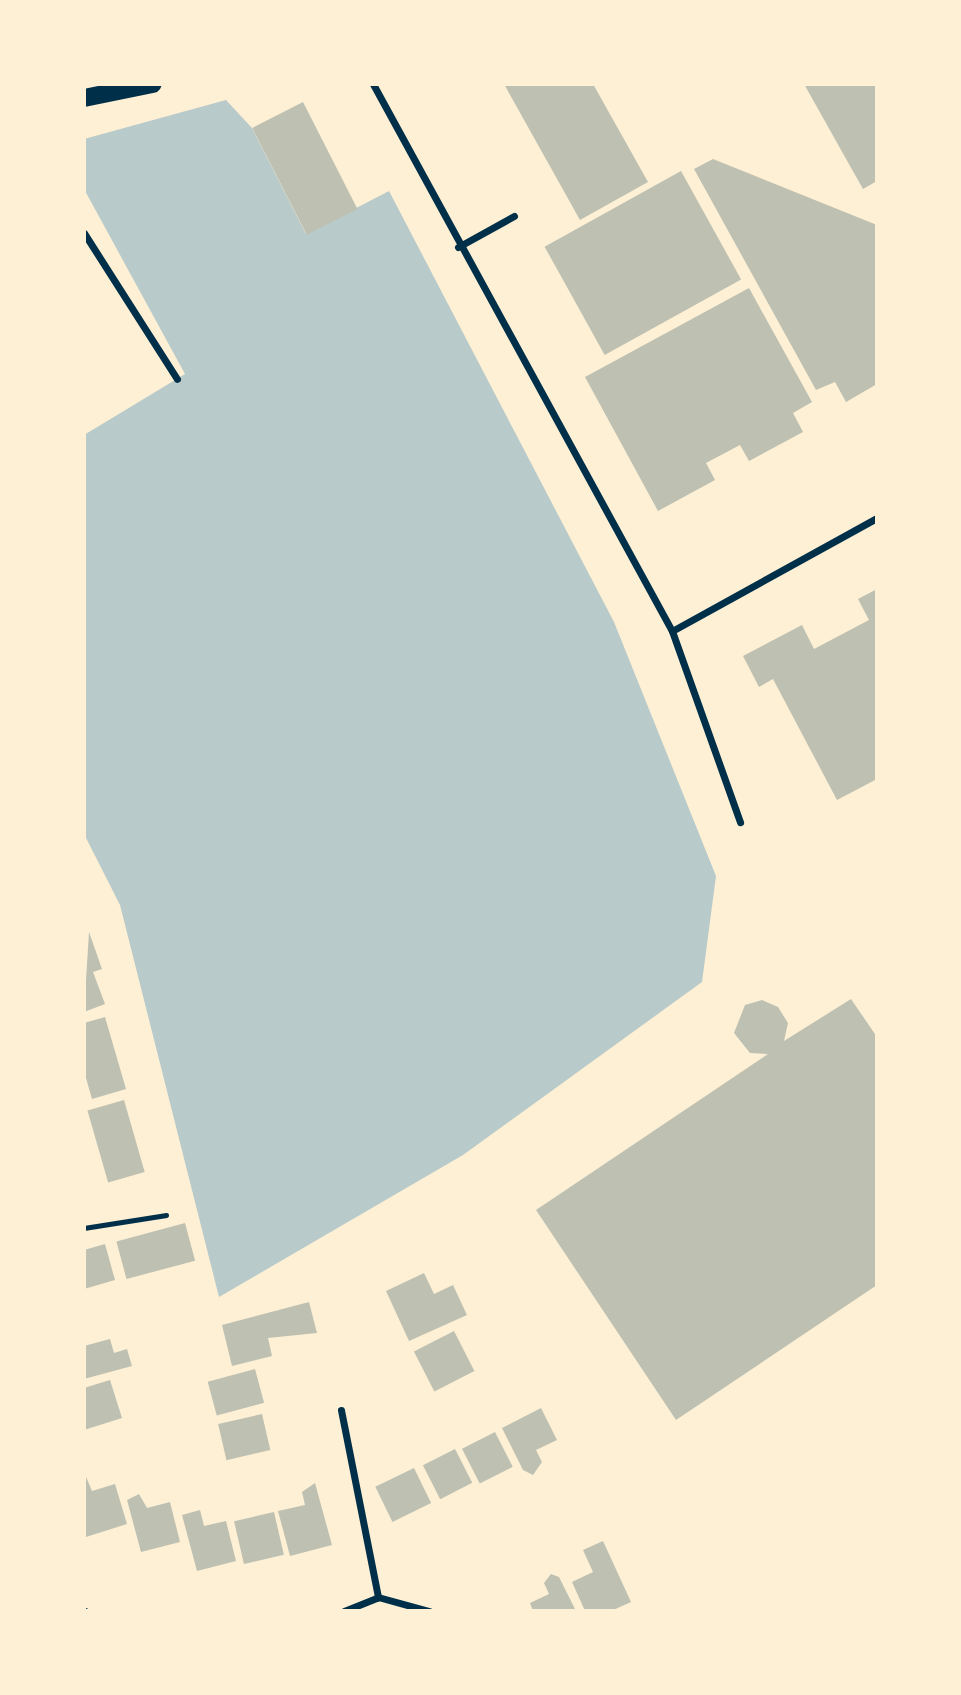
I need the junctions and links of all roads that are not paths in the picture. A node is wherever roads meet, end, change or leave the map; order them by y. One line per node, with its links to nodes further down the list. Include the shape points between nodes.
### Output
1 (153, 84): 3 (main road)
2 (373, 84): 6 (street)
3 (84, 99)
4 (514, 216): 6 (street)
5 (84, 233): 7 (street)
6 (458, 247): 9 (street)
7 (177, 379)
8 (877, 518): 9 (street)
9 (672, 631): 10 (street)
10 (740, 822)
11 (341, 1410): 12 (street)
12 (378, 1597): 13 (street); 14 (street)
13 (344, 1611)
14 (429, 1611)

